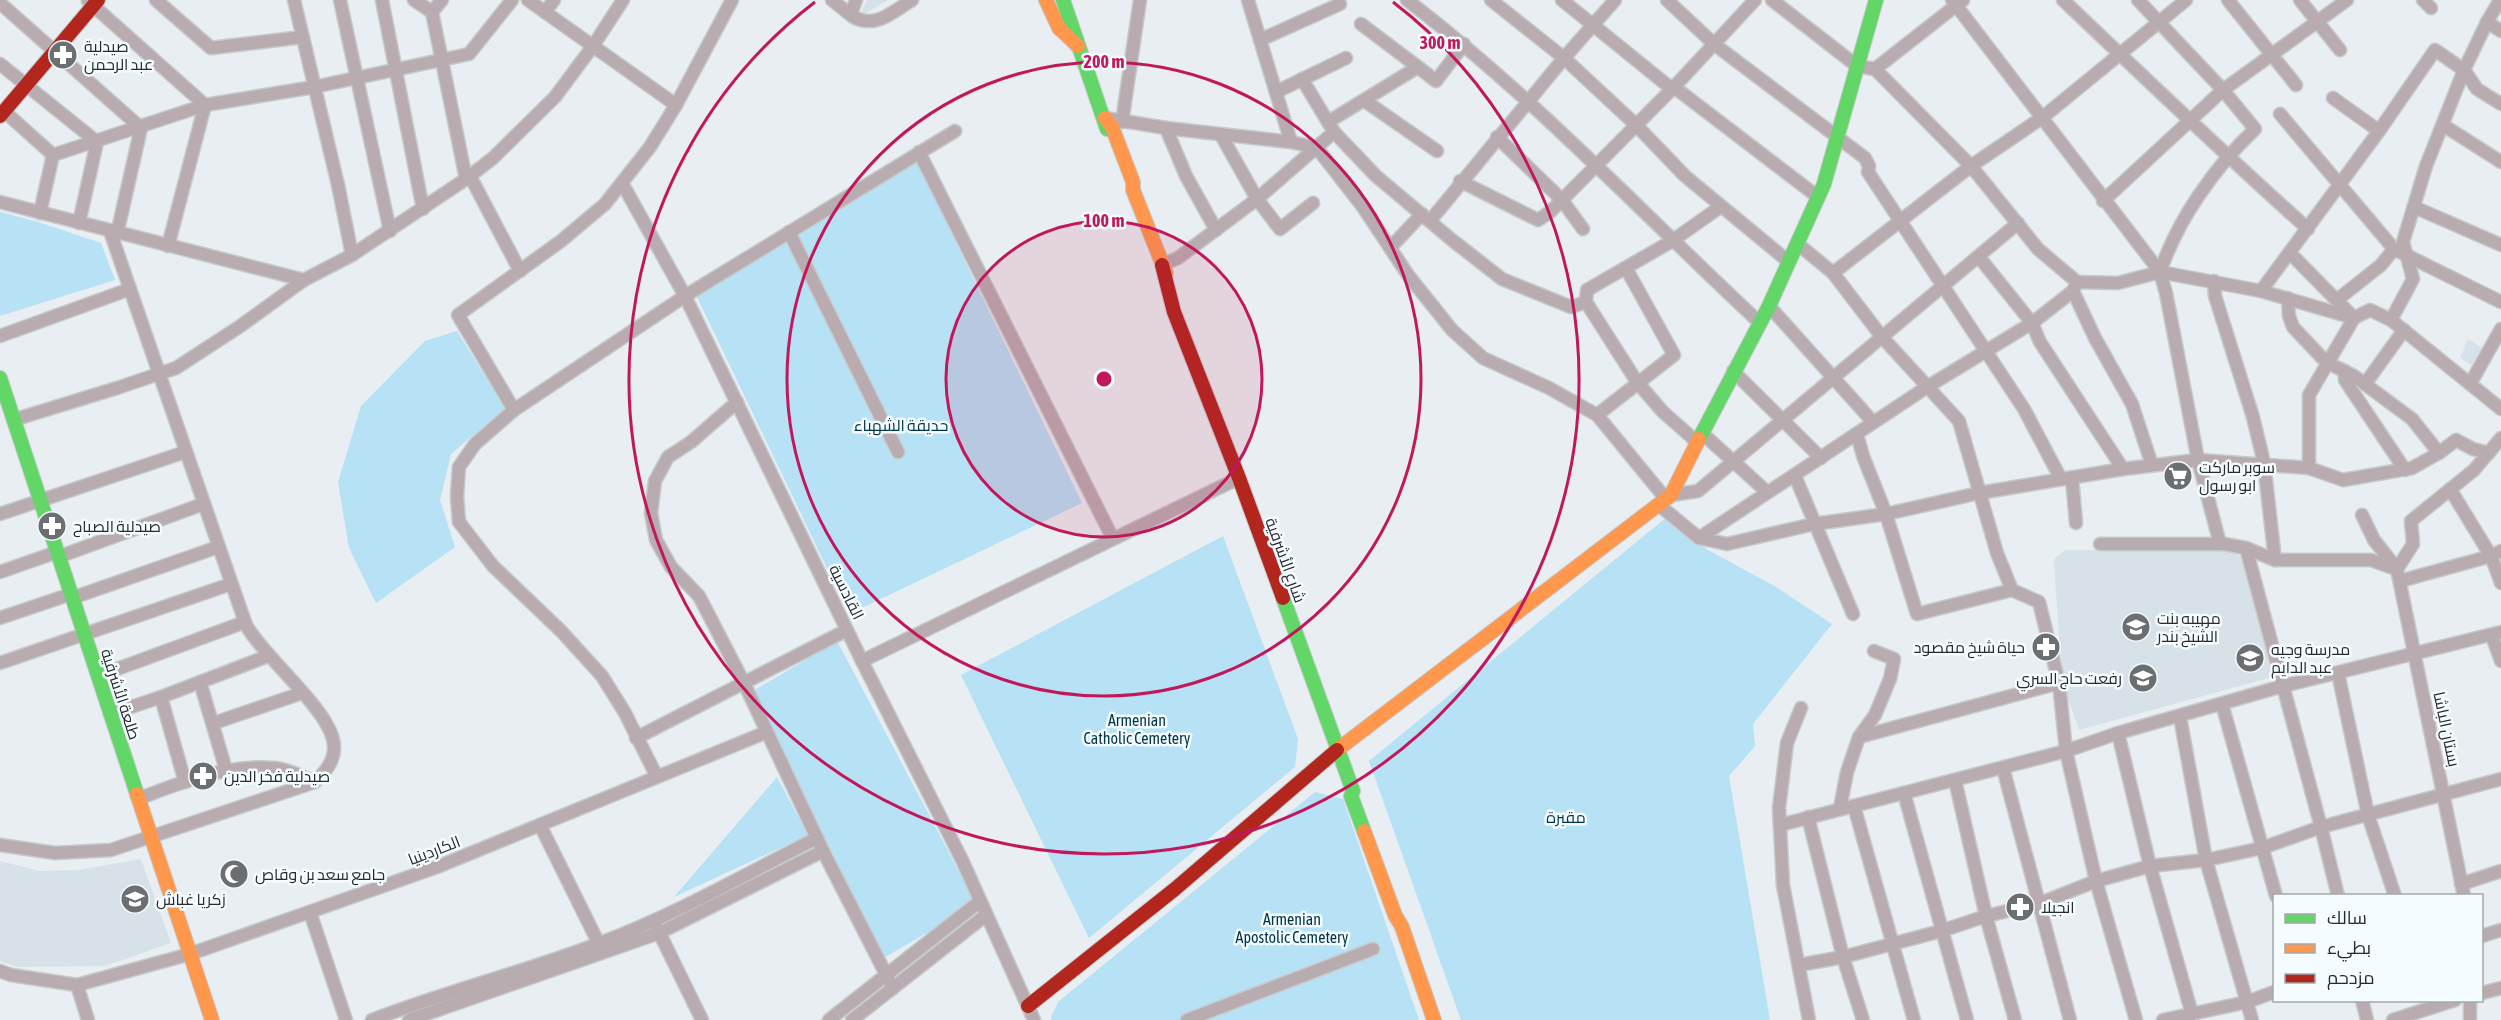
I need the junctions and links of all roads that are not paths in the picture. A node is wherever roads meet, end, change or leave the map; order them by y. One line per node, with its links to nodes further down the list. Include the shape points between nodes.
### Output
1 (156, 0): 47 (street, via 211,48)
2 (294, 0): 47 (street)
3 (340, 0): 66 (street)
4 (382, 0): 63 (street)
5 (414, 0): 38 (street)
6 (442, 0): 38 (street)
7 (512, 0): 59 (street, via 469,54)
8 (528, 0): 39 (street)
9 (554, 0): 39 (street)
10 (623, 0): 51 (street)
11 (732, 0): 79 (street)
12 (832, 0): 40 (street)
13 (856, 0): 40 (street)
14 (912, 0): 40 (street, via 874,22 865,23)
15 (1046, 0): 52 (street, شارع الأشرفية, via 1059,28)
16 (1063, 0): 52 (street, شارع الأشرفية)
17 (1140, 0): 85 (street)
18 (1248, 0): 48 (street)
19 (1407, 0): 49 (street)
20 (1491, 0): 58 (street)
21 (1562, 0): 45 (street)
22 (1615, 0): 45 (street)
23 (1667, 0): 50 (street)
24 (1755, 0): 50 (street)
25 (1772, 0): 61 (street)
26 (1876, 0): 61 (street)
27 (2063, 0): 55 (street)
28 (2138, 0): 44 (street)
29 (2186, 0): 44 (street)
30 (2228, 0): 56 (street)
31 (2300, 0): 41 (street)
32 (2347, 0): 41 (street)
33 (2500, 0): 42 (street)
34 (93, 2): 54 (street); 78 (street)
35 (1957, 2): 64 (street); 82 (street)
36 (0, 3): 54 (street)
37 (1340, 4): 48 (street)
38 (432, 12): 59 (street)
39 (545, 12): 51 (street)
40 (852, 16)
41 (2317, 21): 53 (street); 56 (street)
42 (2487, 22): 46 (street); 65 (street)
43 (1361, 24): 62 (street)
44 (2158, 24): 55 (street); 72 (street)
45 (1594, 25): 58 (street); 71 (street)
46 (2501, 31)
47 (303, 37): 70 (street)
48 (1260, 40): 73 (street)
49 (1464, 44): 62 (street, via 1436,81); 76 (street)
50 (1714, 44): 71 (street); 94 (street)
51 (593, 46): 79 (street); 106 (street, via 555,97 494,158)
52 (1078, 46): 83 (street, شارع الأشرفية)
53 (2340, 50)
54 (56, 52): 69 (street); 89 (street)
55 (2120, 54): 82 (street); 84 (street)
56 (2271, 55): 68 (street); 72 (street)
57 (1346, 58): 67 (street)
58 (1564, 58): 76 (street); 86 (street)
59 (441, 60): 63 (street); 106 (street)
60 (0, 64): 69 (street)
61 (1857, 66): 64 (street); 94 (street)
62 (1418, 67): 75 (street)
63 (396, 69): 66 (street); 118 (street)
64 (1875, 69): 105 (street)
65 (2464, 70): 77 (street, via 2477,88); 87 (street); 92 (street, via 2435,50)
66 (356, 78): 70 (street); 127 (street)
67 (1302, 80): 73 (street); 88 (street)
68 (2296, 85)
69 (26, 86): 80 (street); 96 (street)
70 (314, 87): 78 (street); 137 (street)
71 (1674, 87): 86 (street); 110 (street)
72 (2223, 90): 84 (street); 102 (street, via 2255,129)
73 (1276, 92): 97 (street)
74 (2333, 98): 92 (street)
75 (1365, 101): 88 (street); 99 (street)
76 (1528, 101): 95 (street); 104 (street)
77 (2501, 104)
78 (205, 105): 89 (street); 133 (street)
79 (676, 105): 108 (street)
80 (2, 113): 101 (street)
81 (2280, 114): 109 (street)
82 (2043, 117): 105 (street); 113 (street)
83 (1105, 118): 85 (street); 141 (street, شارع الأشرفية)
84 (2190, 119): 102 (street); 113 (street)
85 (1122, 122): 90 (street)
86 (1636, 125): 104 (street); 116 (street)
87 (2443, 125): 103 (street); 117 (street)
88 (1331, 127): 98 (street); 120 (street, via 1376,176)
89 (141, 128): 96 (street); 128 (street)
90 (1166, 128): 93 (street); 126 (street, via 1186,176)
91 (955, 131): 100 (street)
92 (2379, 131): 109 (street)
93 (1221, 135): 97 (street); 111 (street)
94 (1836, 136): 110 (street); 121 (street, via 1865,158 1868,172)
95 (1497, 137): 107 (street); 112 (street)
96 (96, 142): 101 (street); 122 (street)
97 (1291, 142): 98 (street)
98 (1317, 148): 111 (street); 134 (street)
99 (1437, 151)
100 (919, 152): 129 (street); 214 (street)
101 (53, 155): 119 (street)
102 (2227, 157): 125 (street); 144 (street, via 2168,248)
103 (2501, 162)
104 (1595, 165): 112 (street); 130 (street)
105 (1971, 166): 121 (street); 123 (street)
106 (468, 178): 118 (street); 143 (street)
107 (1460, 181): 112 (street, via 1538,220); 120 (street)
108 (622, 183): 143 (street, via 605,204); 152 (street, القادسية)
109 (2340, 184): 125 (street); 135 (street)
110 (1818, 197): 131 (street)
111 (1257, 199): 115 (street, via 1280,229); 126 (street)
112 (1562, 200): 124 (street)
113 (2103, 201): 144 (street)
114 (0, 202): 119 (street)
115 (1313, 203)
116 (1720, 207): 130 (street); 140 (street)
117 (2414, 207): 132 (street); 139 (street, via 2403,242)
118 (423, 209): 127 (street)
119 (40, 213): 122 (street)
120 (1426, 218): 134 (street); 155 (street, via 1502,279 1571,307)
121 (1902, 219): 145 (street); 148 (street)
122 (79, 223): 128 (street)
123 (2018, 223): 138 (street); 149 (street)
124 (1583, 229)
125 (2308, 229): 136 (street)
126 (1216, 230): 141 (street)
127 (390, 231): 137 (street)
128 (113, 232): 133 (street); 150 (street)
129 (789, 232): 152 (street); 188 (street)
130 (1672, 241): 142 (street); 161 (street)
131 (1798, 244): 140 (street); 145 (street)
132 (2501, 244)
133 (168, 246): 146 (street)
134 (1390, 248): 180 (street, via 1452,330 1483,358)
135 (2394, 249): 139 (street); 154 (street, via 2381,265)
136 (2290, 253): 151 (street); 154 (street)
137 (352, 255): 146 (street)
138 (1979, 257): 148 (street); 160 (street)
139 (2407, 257): 156 (street); 159 (street, via 2413,279)
140 (1789, 262): 157 (street)
141 (1162, 265): 200 (street, شارع الأشرفية, via 1174,312)
142 (1626, 268): 155 (street, via 1587,290); 173 (street, via 1674,355)
143 (519, 271): 179 (street, via 458,315)
144 (2160, 272): 147 (street); 149 (street, via 2118,283); 192 (street)
145 (1833, 273): 165 (street)
146 (304, 280): 170 (street, via 176,368)
147 (2214, 282): 151 (street); 194 (street)
148 (1945, 285): 165 (street); 166 (street)
149 (2075, 287): 160 (street); 195 (street, via 2095,338 2132,404)
150 (130, 289): 164 (street); 170 (street)
151 (2261, 291): 153 (street)
152 (685, 296): 177 (street, القادسية); 179 (street)
153 (2288, 298): 158 (street); 167 (street, via 2293,327)
154 (2337, 300): 158 (street)
155 (1586, 302): 173 (street)
156 (2501, 302)
157 (1769, 306): 161 (street); 171 (street)
158 (2354, 318): 159 (street, via 2370,310); 167 (street)
159 (2391, 320): 163 (street)
160 (2032, 322): 166 (street); 197 (street, via 2040,342)
161 (1760, 323): 168 (street)
162 (2501, 329): 175 (street)
163 (2404, 330): 174 (street); 175 (street)
164 (0, 336)
165 (1882, 338): 171 (street); 176 (street)
166 (1984, 351): 176 (street); 201 (street)
167 (2326, 362): 169 (street); 196 (street, via 2309,394)
168 (1733, 371): 182 (street); 185 (street)
169 (2345, 371): 174 (street); 198 (street, via 2345,380)
170 (159, 374): 181 (street); 187 (street)
171 (1834, 377): 182 (street); 183 (street)
172 (0, 378): 181 (street, طلعة الأشرفية)
173 (1637, 382): 180 (street); 185 (street, via 1664,412)
174 (2365, 384): 189 (street, via 2412,419)
175 (2470, 384): 178 (street)
176 (1927, 387): 183 (street); 204 (street, via 1959,421)
177 (736, 402): 231 (street, القادسية); 243 (street, via 691,442 668,456 655,481 651,513 656,540 671,567 699,596)
178 (2501, 409)
179 (514, 410): 256 (street, via 475,444 459,467 459,522 494,566 602,676)
180 (1597, 415): 206 (street)
181 (13, 420): 205 (street, طلعة الأشرفية)
182 (1784, 420): 191 (street); 193 (street)
183 (1874, 422): 184 (street)
184 (1857, 434): 191 (street); 209 (street)
185 (1700, 438): 193 (street); 206 (street)
186 (2501, 438): 190 (street)
187 (185, 452): 205 (street); 207 (street)
188 (898, 452)
189 (2439, 453): 190 (street, via 2456,440); 198 (street)
190 (2489, 453): 202 (street)
191 (1821, 458): 199 (street)
192 (2198, 460): 194 (street); 195 (street); 216 (street)
193 (1734, 461): 203 (street); 206 (street, via 1698,491)
194 (2264, 464): 196 (street); 221 (street)
195 (2152, 465): 197 (street)
196 (2309, 468): 198 (street, via 2343,480)
197 (2123, 469): 201 (street)
198 (2405, 470)
199 (1795, 476): 203 (street); 211 (street)
200 (1239, 478): 214 (street); 257 (street, شارع الأشرفية)
201 (2066, 478): 204 (street); 212 (street)
202 (2450, 489): 220 (street); 223 (street, via 2410,521 2413,544)
203 (1767, 492): 213 (street)
204 (1979, 493): 209 (street); 226 (street, via 1996,553)
205 (40, 500): 208 (street); 219 (street, طلعة الأشرفية)
206 (1666, 500): 213 (street); 257 (street)
207 (203, 504): 217 (street); 219 (street)
208 (0, 514)
209 (1886, 514): 211 (street); 226 (street, via 1917,614)
210 (2362, 516): 223 (street)
211 (1814, 524): 213 (street, via 1727,544); 228 (street)
212 (2076, 524)
213 (1699, 538)
214 (1113, 539): 238 (street)
215 (2100, 544): 216 (street)
216 (2220, 544): 218 (street)
217 (218, 547): 225 (street); 227 (street)
218 (2246, 548): 221 (street); 245 (street)
219 (57, 554): 222 (street); 227 (street, طلعة الأشرفية)
220 (2496, 554): 223 (street); 224 (street)
221 (2275, 560): 223 (street, via 2371,560)
222 (0, 572)
223 (2398, 575): 235 (street, بستان الباشا)
224 (2501, 583)
225 (231, 584): 230 (street); 233 (street)
226 (2012, 590): 244 (street, via 2038,602)
227 (71, 596): 229 (street); 233 (street, طلعة الأشرفية)
228 (1853, 614)
229 (0, 618)
230 (245, 622): 236 (street); 241 (street)
231 (847, 630): 238 (street, القادسية); 243 (street)
232 (2497, 634): 235 (street); 237 (street)
233 (84, 636): 239 (street); 241 (street, طلعة الأشرفية)
234 (1874, 651): 255 (street, via 1894,659 1875,715)
235 (2415, 654): 240 (street); 267 (street, بستان الباشا)
236 (268, 656): 242 (street); 246 (street)
237 (2501, 660)
238 (862, 662): 289 (street, القادسية)
239 (0, 663)
240 (2338, 673): 245 (street); 271 (street)
241 (98, 676): 250 (street, طلعة الأشرفية)
242 (200, 682): 247 (street); 252 (street)
243 (744, 683): 253 (street); 256 (street)
244 (2059, 683): 255 (street); 258 (street)
245 (2283, 686): 248 (street); 275 (street)
246 (302, 693): 252 (street); 265 (street, via 332,733 332,759)
247 (162, 697): 250 (street); 264 (street)
248 (2222, 704): 251 (street); 279 (street)
249 (1800, 708): 274 (street, via 1787,743)
250 (110, 714): 268 (street, طلعة الأشرفية)
251 (2180, 717): 254 (street); 281 (street)
252 (214, 723): 260 (street)
253 (767, 732): 261 (street, الكاردينيا); 277 (street)
254 (2118, 733): 258 (street); 282 (street)
255 (1859, 737): 270 (street)
256 (636, 738): 261 (street)
257 (1338, 750): 316 (street); 326 (street, شارع الأشرفية, via 1401,912 1402,927)
258 (2066, 751): 259 (street); 284 (street)
259 (2003, 768): 263 (street); 290 (street)
260 (226, 770): 264 (street); 265 (street, via 276,768)
261 (657, 777): 273 (street, الكاردينيا)
262 (2501, 779): 267 (street)
263 (1955, 780): 266 (street); 293 (street)
264 (185, 782): 268 (street)
265 (315, 782): 276 (street)
266 (1904, 793): 269 (street); 296 (street)
267 (2443, 794): 271 (street); 285 (street, بستان الباشا)
268 (138, 799): 276 (street, طلعة الأشرفية)
269 (1854, 806): 270 (street); 298 (street)
270 (1840, 808): 272 (street)
271 (2368, 815): 275 (street); 288 (street)
272 (1808, 817): 274 (street); 302 (street)
273 (540, 825): 291 (street, الكاردينيا); 299 (street)
274 (1780, 825): 303 (street, via 1783,885)
275 (2321, 827): 279 (street); 287 (street)
276 (151, 836): 278 (street, via 111,850 82,853); 301 (street, طلعة الأشرفية)
277 (817, 838): 280 (street); 294 (street)
278 (0, 845)
279 (2262, 848): 281 (street); 286 (street)
280 (823, 851): 294 (street); 305 (street)
281 (2206, 860): 282 (street); 311 (street)
282 (2150, 866): 284 (street); 315 (street)
283 (2501, 871): 285 (street)
284 (2096, 881): 290 (street); 333 (street)
285 (2462, 890)
286 (2275, 894)
287 (2338, 894)
288 (2394, 894)
289 (980, 902): 292 (street, القادسية); 305 (street)
290 (2038, 904): 293 (street); 332 (street)
291 (310, 912): 301 (street, الكاردينيا); 319 (street)
292 (986, 915): 307 (street); 316 (street, القادسية)
293 (1986, 916): 296 (street); 331 (street)
294 (656, 927): 299 (street); 322 (street)
295 (2501, 930): 297 (street)
296 (1941, 931): 298 (street); 330 (street)
297 (2483, 935)
298 (1891, 944): 302 (street); 329 (street)
299 (601, 949): 320 (street, via 432,997); 321 (street)
300 (1373, 949): 325 (street)
301 (190, 954): 306 (street, الكاردينيا); 318 (street, طلعة الأشرفية)
302 (1843, 957): 303 (street); 328 (street)
303 (1799, 965): 327 (street)
304 (0, 971): 306 (street, الكاردينيا)
305 (885, 976): 307 (street); 323 (street)
306 (77, 985): 317 (street)
307 (893, 988): 324 (street)
308 (2501, 988): 310 (street)
309 (2273, 992): 311 (street)
310 (2483, 992)
311 (2247, 1002): 315 (street); 335 (street)
312 (2362, 1002): 336 (street)
313 (2449, 1002): 337 (street)
314 (2470, 1002): 338 (street)
315 (2192, 1014): 334 (street)
316 (1031, 1016)
317 (88, 1020)
318 (212, 1020)
319 (346, 1020)
320 (372, 1020)
321 (409, 1020)
322 (702, 1020)
323 (829, 1020)
324 (852, 1020)
325 (1187, 1020)
326 (1434, 1020)
327 (1809, 1020)
328 (1863, 1020)
329 (1914, 1020)
330 (1967, 1020)
331 (2015, 1020)
332 (2070, 1020)
333 (2136, 1020)
334 (2163, 1020)
335 (2252, 1020)
336 (2367, 1020)
337 (2394, 1020)
338 (2470, 1020)

